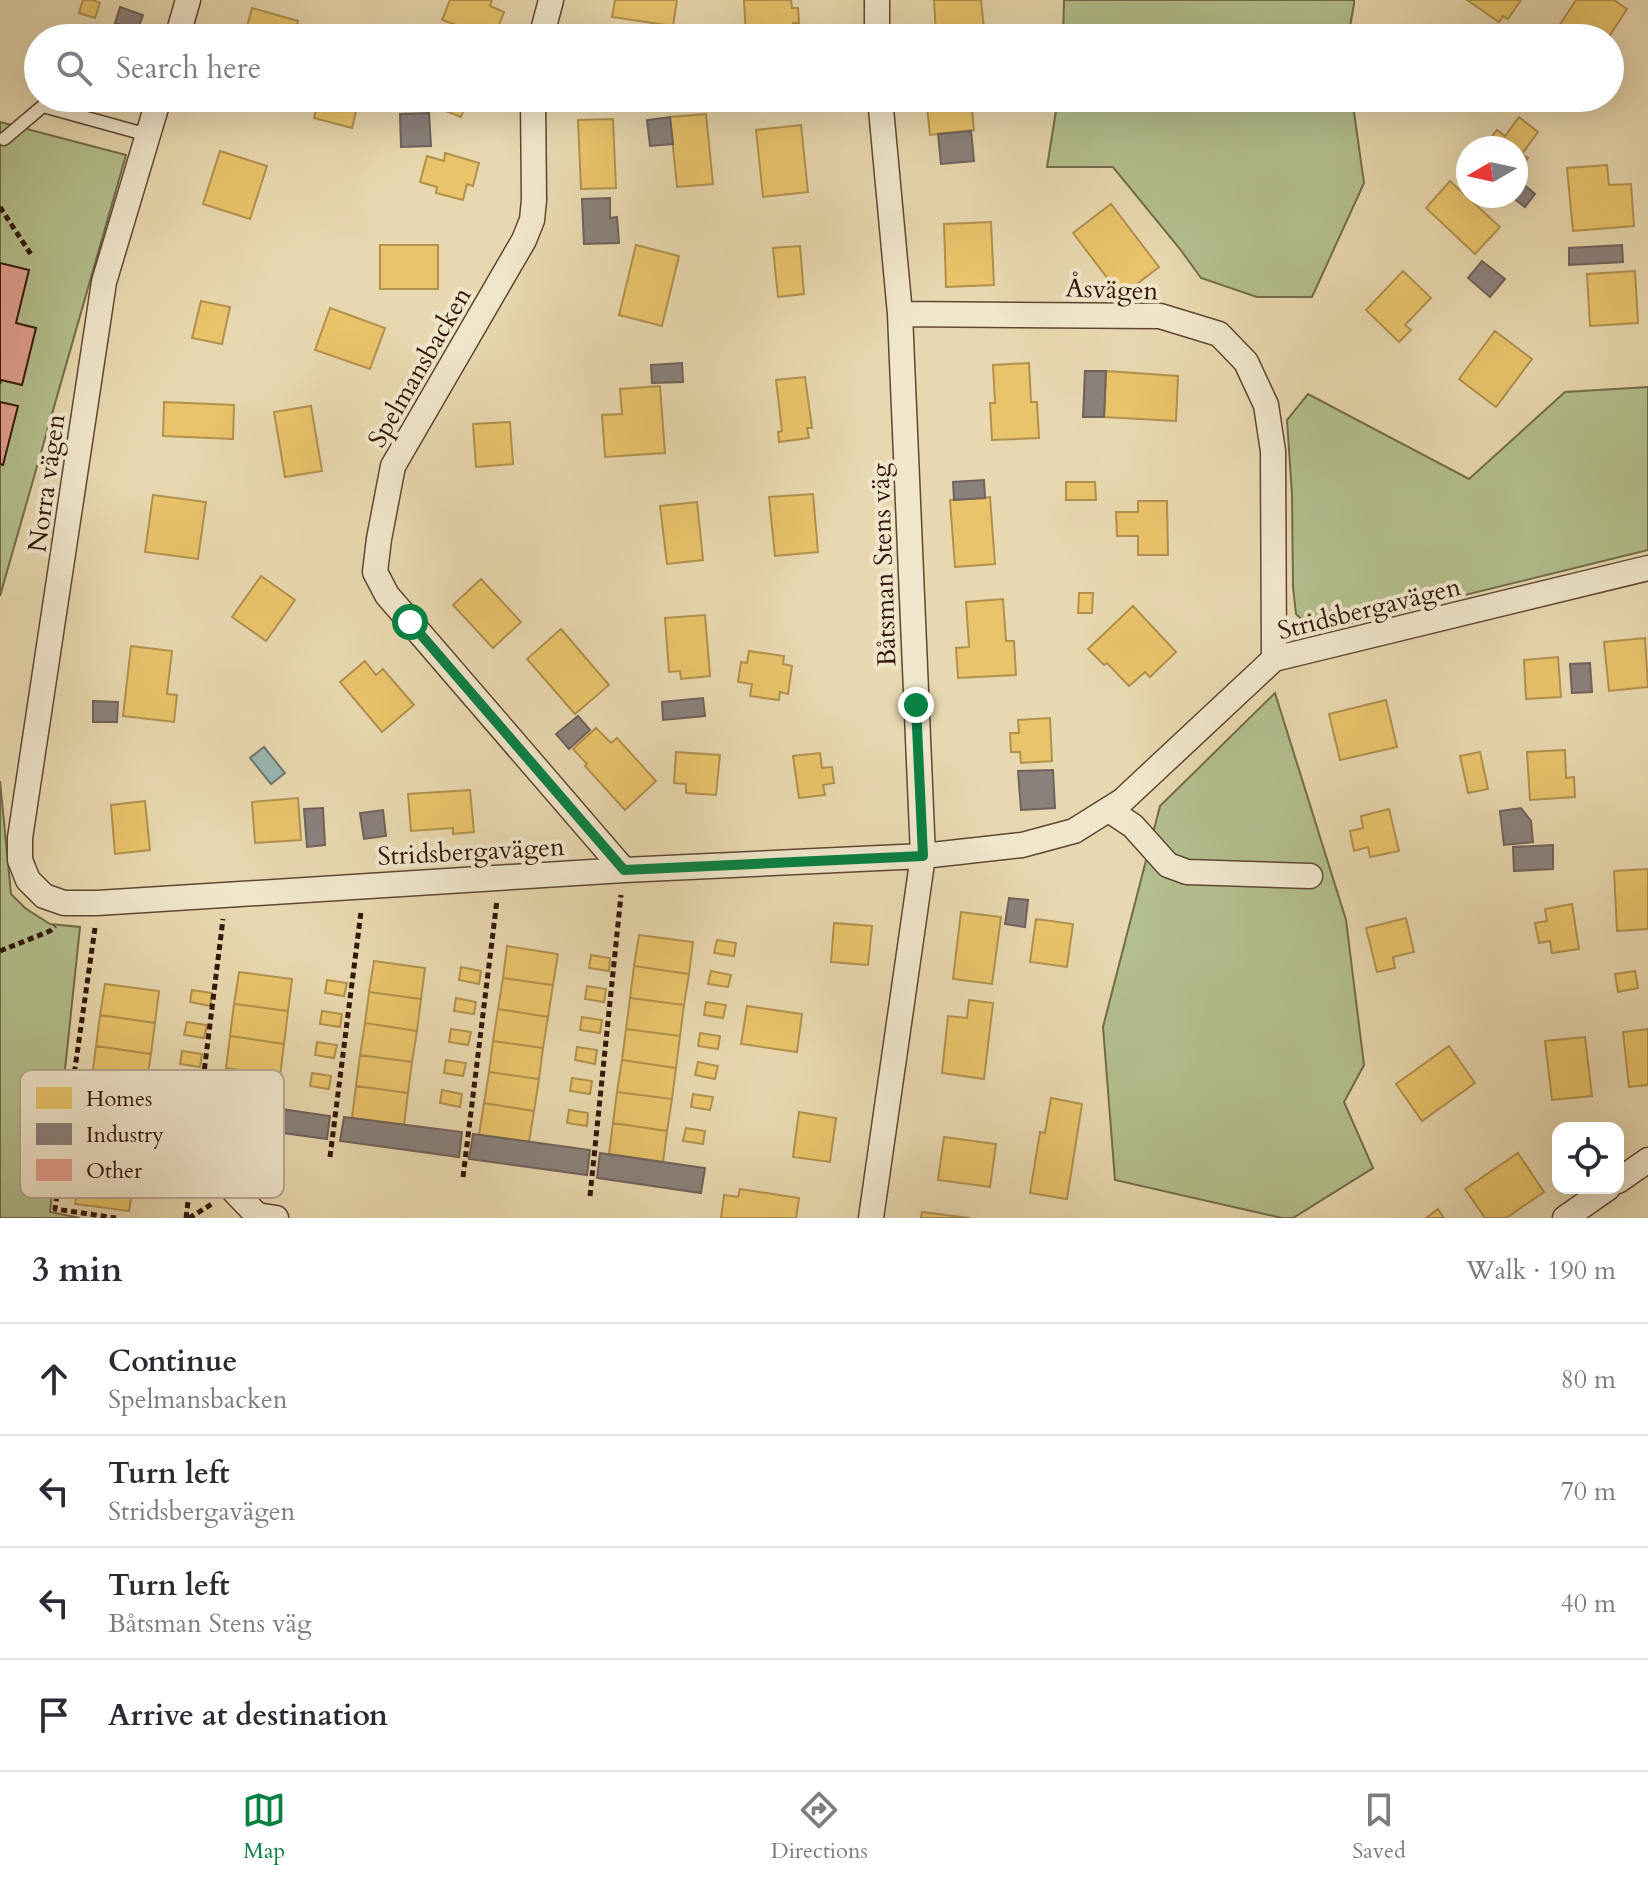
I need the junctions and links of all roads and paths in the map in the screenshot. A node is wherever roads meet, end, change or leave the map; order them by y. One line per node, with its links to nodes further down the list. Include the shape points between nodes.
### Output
1 (188, 0): 4 (street)
2 (551, 0): 5 (street)
3 (877, 0): 6 (street)
4 (181, 24)
5 (545, 24)
6 (877, 24)
7 (36, 112): 13 (lane)
8 (65, 112): 12 (lane)
9 (155, 112): 12 (street, Norra vägen)
10 (533, 112): 21 (street, Spelmansbacken, via 532,220 393,466 375,572 387,595)
11 (881, 112): 16 (street, Båtsman Stens väg)
12 (148, 135): 26 (street, Norra vägen, via 104,282 20,838 20,860 28,880 44,896)
13 (4, 139)
14 (0, 207): 15 (path)
15 (32, 256)
16 (900, 314): 18 (street, Åsvägen, via 1160,316 1219,334 1246,362 1266,405 1273,451); 20 (street, Båtsman Stens väg)
17 (1648, 568): 18 (street, Stridsbergavägen)
18 (1274, 659): 19 (street, Stridsbergavägen)
19 (1109, 810): 20 (street, Stridsbergavägen, via 1074,831 1022,845); 22 (street, via 1133,826 1168,865 1187,872)
20 (923, 856): 21 (street, Stridsbergavägen); 43 (street, Båtsman Stens väg)
21 (624, 870): 23 (street, Stridsbergavägen); 36 (path)
22 (1310, 876)
23 (500, 878): 24 (street, Stridsbergavägen); 33 (path)
24 (364, 886): 25 (street, Stridsbergavägen); 31 (path)
25 (226, 894): 27 (street, Stridsbergavägen); 30 (path)
26 (64, 903): 27 (street, Stridsbergavägen); 28 (path, via 50,931)
27 (97, 903): 29 (path)
28 (0, 951)
29 (75, 1070)
30 (204, 1070)
31 (330, 1157)
32 (1648, 1160): 34 (street)
33 (463, 1177)
34 (1624, 1177)
35 (1599, 1194): 44 (street)
36 (590, 1196)
37 (57, 1198): 40 (path, via 55,1209)
38 (188, 1198): 41 (path)
39 (241, 1198): 42 (street, via 257,1215)
40 (116, 1218)
41 (186, 1218)
42 (276, 1218)
43 (871, 1218)
44 (1565, 1218)

